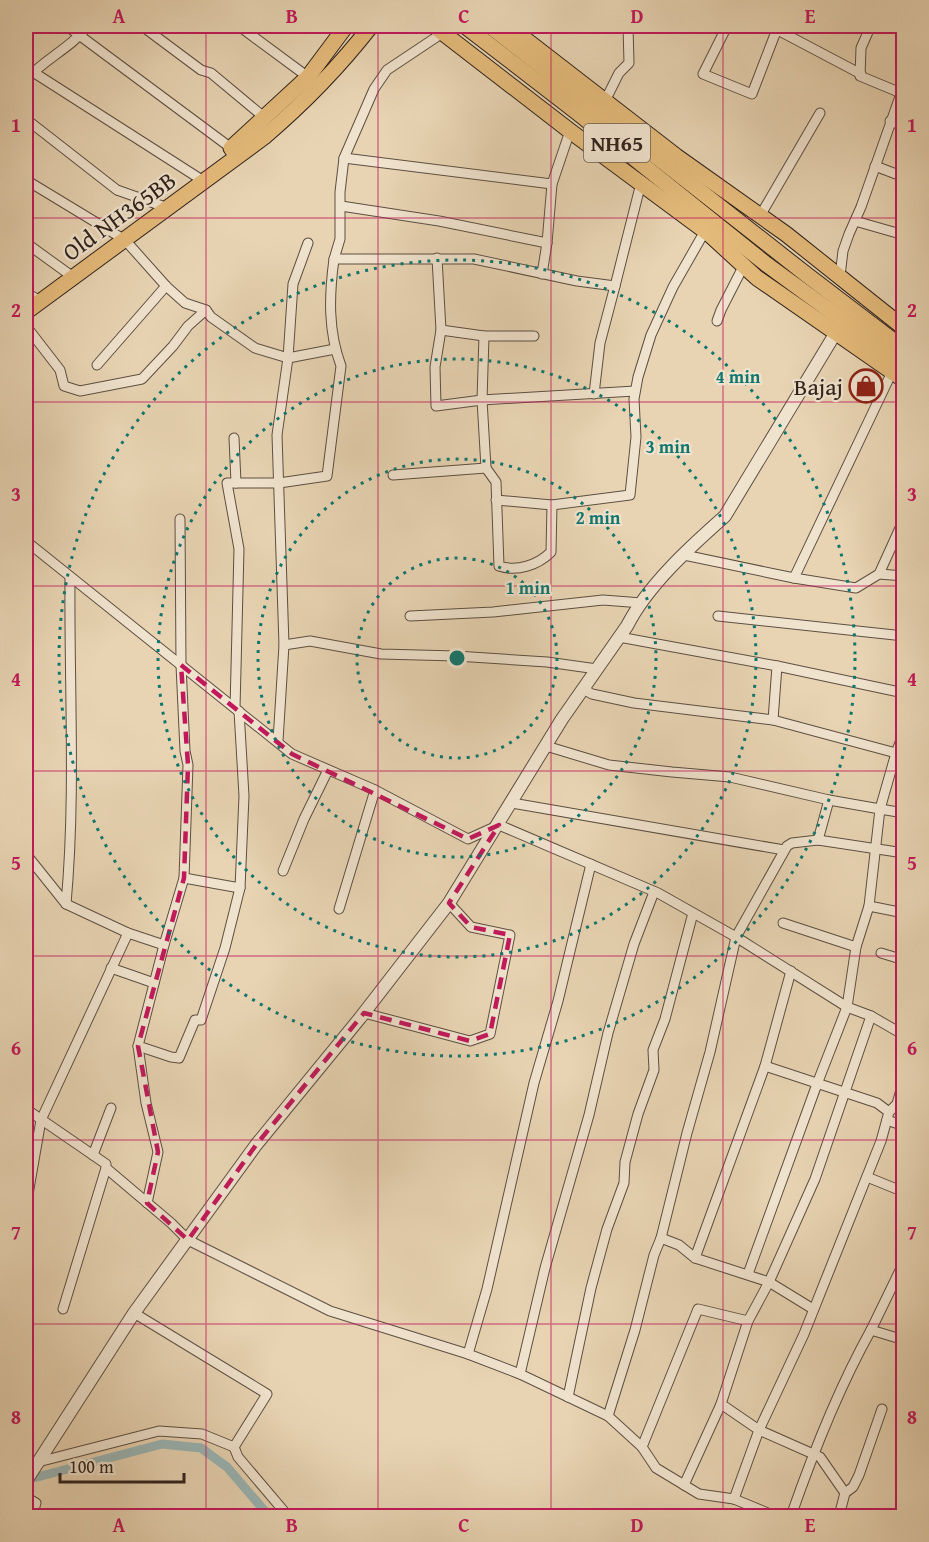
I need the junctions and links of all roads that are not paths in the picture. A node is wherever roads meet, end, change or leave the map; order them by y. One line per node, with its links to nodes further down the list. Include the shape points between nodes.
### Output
1 (67, 26): 15 (street)
2 (88, 26): 15 (street)
3 (142, 26): 23 (street, via 201,70 211,73)
4 (239, 26): 18 (street)
5 (346, 26): 18 (main road, Old NH365BB)
6 (371, 26): 28 (main road, Old NH365BB, via 299,107 264,137)
7 (465, 26): 52 (main road, NH65, via 766,264)
8 (490, 26): 52 (main road, NH65, via 776,251)
9 (508, 26): 21 (main road)
10 (628, 26): 21 (street, via 629,63 619,73)
11 (727, 26): 13 (street, via 703,74 752,94)
12 (865, 26): 17 (street, via 868,33 861,48)
13 (774, 27): 17 (street)
14 (439, 29): 27 (main road); 29 (street, via 387,70 374,89)
15 (81, 35): 16 (street); 28 (street)
16 (29, 68): 19 (street); 33 (street)
17 (861, 74): 20 (street)
18 (308, 77): 23 (main road, Old NH365BB)
19 (26, 80)
20 (902, 89): 25 (street)
21 (605, 101): 38 (main road)
22 (820, 113): 38 (street)
23 (265, 118): 28 (main road, Old NH365BB)
24 (26, 119): 37 (street, via 117,190)
25 (890, 121): 26 (street); 30 (street)
26 (903, 126)
27 (570, 131): 34 (main road); 35 (street)
28 (234, 152): 33 (main road, Old NH365BB)
29 (344, 158): 35 (street); 36 (street)
30 (875, 166): 31 (street); 39 (street)
31 (903, 177)
32 (26, 180): 42 (street)
33 (205, 182): 37 (main road, Old NH365BB)
34 (641, 183): 40 (main road); 54 (street)
35 (552, 184): 45 (street)
36 (341, 206): 45 (street); 47 (street, via 340,239)
37 (168, 208): 42 (main road, Old NH365BB)
38 (760, 216): 50 (main road)
39 (855, 221): 41 (street); 50 (street, via 843,251)
40 (705, 231): 48 (main road); 71 (street, via 651,335)
41 (903, 235)
42 (125, 240): 51 (main road, Old NH365BB); 53 (street)
43 (26, 243): 51 (street)
44 (308, 243): 68 (street, via 293,284)
45 (547, 243): 49 (street)
46 (437, 258): 47 (street); 49 (street, via 474,259); 62 (street)
47 (334, 259): 67 (street, via 329,294)
48 (743, 267): 59 (street); 63 (main road)
49 (542, 274): 54 (street)
50 (840, 276): 61 (main road)
51 (73, 277): 56 (main road, Old NH365BB)
52 (802, 281): 66 (main road, NH65); 70 (main road, NH65)
53 (166, 286): 57 (street, via 185,303); 69 (street)
54 (615, 286): 72 (street, via 600,342)
55 (26, 293): 56 (street)
56 (41, 301): 58 (main road, Old NH365BB)
57 (206, 310): 60 (street, via 141,379 80,391 64,386 60,370); 68 (street, via 255,348)
58 (26, 312)
59 (717, 321)
60 (26, 326)
61 (903, 328)
62 (441, 330): 64 (street); 73 (street, via 435,367 436,406)
63 (835, 334): 70 (main road); 84 (street, via 725,516)
64 (484, 336): 65 (street); 73 (street)
65 (534, 336)
66 (903, 348)
67 (334, 349): 68 (street); 78 (street, via 340,366 327,476)
68 (288, 358): 78 (street, via 277,435)
69 (97, 366)
70 (900, 373): 88 (street)
71 (635, 391): 72 (street); 80 (street, via 636,437 630,495)
72 (594, 394): 73 (street)
73 (482, 400): 75 (street)
74 (234, 438): 77 (street)
75 (486, 468): 76 (street); 79 (street, via 496,482)
76 (393, 475)
77 (236, 483): 78 (street); 100 (street, via 228,483 239,549)
78 (279, 483): 94 (street)
79 (496, 500): 80 (street); 80 (street, via 499,566 510,570 538,562 551,552)
80 (552, 505)
81 (180, 519): 95 (street)
82 (903, 519): 85 (street)
83 (26, 542): 87 (street)
84 (684, 555): 88 (street); 89 (street)
85 (879, 574): 86 (street); 88 (street, via 856,588)
86 (903, 576)
87 (70, 577): 95 (street); 124 (street, via 71,855)
88 (794, 578)
89 (642, 603): 90 (street, via 603,600); 93 (street)
90 (410, 616)
91 (718, 616): 92 (street)
92 (903, 636)
93 (619, 637): 96 (street); 97 (street)
94 (284, 645): 97 (street, via 310,641 381,654 547,662); 103 (street)
95 (181, 665): 100 (street); 120 (street, via 188,765)
96 (777, 666): 99 (street); 101 (street)
97 (597, 669): 98 (street)
98 (583, 689): 101 (street, via 634,703); 104 (street)
99 (903, 693)
100 (237, 709): 103 (street); 121 (street, via 244,796)
101 (773, 720): 105 (street)
102 (903, 732): 105 (street)
103 (278, 741): 106 (street, via 292,754)
104 (546, 746): 108 (street, via 609,765 730,777); 109 (street)
105 (900, 754): 110 (street)
106 (328, 770): 107 (street); 119 (street)
107 (375, 790): 112 (street, via 468,839); 126 (street)
108 (829, 800): 110 (street); 113 (street)
109 (512, 803): 112 (street); 115 (street)
110 (880, 809): 111 (street); 114 (street)
111 (903, 813)
112 (499, 825): 118 (street); 123 (street)
113 (818, 840): 114 (street); 115 (street, via 792,843)
114 (876, 848): 116 (street); 125 (street)
115 (783, 850): 131 (street)
116 (903, 853)
117 (26, 854): 124 (street)
118 (591, 864): 122 (street); 172 (street)
119 (283, 871)
120 (184, 878): 121 (street); 132 (street)
121 (240, 888): 143 (street, via 201,1020 195,1020 179,1058)
122 (654, 892): 127 (street); 173 (street, via 608,1033)
123 (449, 903): 140 (street); 140 (street, via 471,927 510,935 490,1034 470,1041)
124 (66, 904): 130 (street)
125 (869, 906): 128 (street); 133 (street)
126 (339, 909)
127 (693, 913): 131 (street); 174 (street, via 653,1050 654,1070 625,1162 624,1183 591,1288)
128 (903, 913)
129 (783, 923): 133 (street)
130 (128, 933): 132 (street); 136 (street)
131 (736, 937): 137 (street); 159 (street)
132 (164, 945): 138 (street)
133 (856, 947): 139 (street)
134 (881, 953): 135 (street)
135 (903, 960)
136 (111, 968): 138 (street); 151 (street)
137 (791, 971): 139 (street); 144 (street)
138 (154, 983): 143 (street)
139 (847, 1007): 141 (street); 146 (street)
140 (364, 1013): 160 (street, via 256,1145)
141 (871, 1016): 142 (street); 147 (street)
142 (903, 1035)
143 (138, 1046): 157 (street, via 158,1152)
144 (765, 1066): 146 (street); 161 (street)
145 (903, 1079): 150 (street, via 897,1104)
146 (817, 1084): 147 (street); 163 (street)
147 (845, 1092): 150 (street, via 877,1103); 165 (street, via 815,1179)
148 (111, 1108): 153 (street)
149 (26, 1109): 151 (street)
150 (888, 1116): 152 (street); 155 (street)
151 (41, 1120): 153 (street); 158 (street)
152 (903, 1126)
153 (93, 1155): 154 (street)
154 (106, 1168): 157 (street); 166 (street)
155 (867, 1177): 156 (street); 167 (street)
156 (903, 1192)
157 (147, 1203): 160 (street)
158 (26, 1206)
159 (661, 1238): 161 (street); 177 (street)
160 (188, 1240): 168 (street); 172 (street, via 330,1311)
161 (695, 1258): 163 (street)
162 (903, 1262): 164 (street)
163 (748, 1274): 165 (street)
164 (901, 1274): 170 (street)
165 (769, 1282): 167 (street); 169 (street)
166 (63, 1308)
167 (813, 1308): 178 (street)
168 (134, 1313): 180 (street, via 267,1394); 182 (street)
169 (748, 1321): 175 (street); 179 (street, via 698,1309)
170 (871, 1330): 171 (street); 181 (street)
171 (903, 1340)
172 (468, 1354): 173 (street)
173 (520, 1374): 174 (street)
174 (568, 1397): 177 (street)
175 (721, 1404): 178 (street); 185 (street)
176 (882, 1408): 186 (street, via 859,1475)
177 (608, 1416): 179 (street)
178 (759, 1430): 181 (street); 188 (street)
179 (642, 1447): 185 (street, via 656,1468)
180 (234, 1448): 182 (street, via 202,1434 159,1431); 191 (street)
181 (813, 1454): 186 (street, via 820,1457); 194 (street)
182 (38, 1462): 183 (street); 184 (street)
183 (26, 1467)
184 (26, 1481)
185 (684, 1485): 188 (street, via 699,1494)
186 (845, 1493): 195 (street)
187 (26, 1497): 190 (street, via 36,1503)
188 (734, 1499): 189 (street)
189 (751, 1506): 192 (street); 193 (street)
190 (32, 1516)
191 (288, 1516)
192 (748, 1516)
193 (775, 1516)
194 (791, 1516)
195 (838, 1516)

